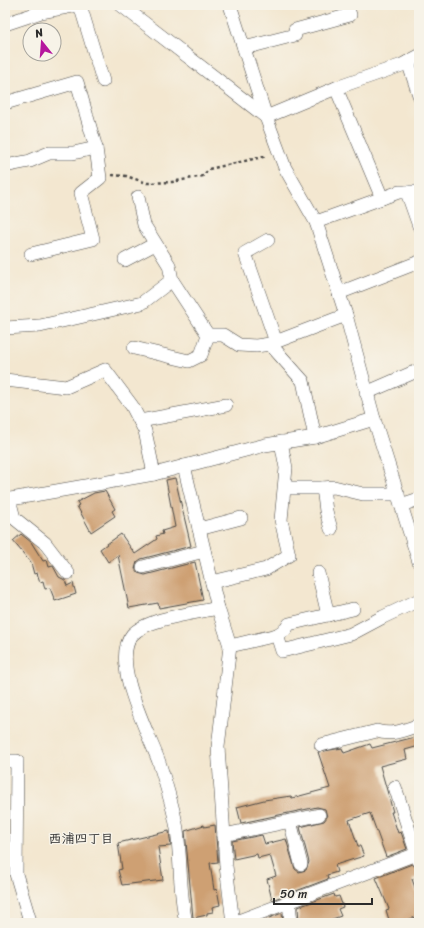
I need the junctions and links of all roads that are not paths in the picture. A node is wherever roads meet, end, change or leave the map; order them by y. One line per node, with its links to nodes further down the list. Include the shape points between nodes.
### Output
1 (79, 5): 5 (street, via 41,12); 8 (street)
2 (121, 5): 12 (street)
3 (230, 5): 6 (street)
4 (347, 5): 6 (street, via 350,15 295,30 295,34)
5 (5, 24)
6 (244, 48): 12 (street)
7 (413, 59): 9 (street); 10 (street)
8 (103, 81)
9 (336, 88): 12 (street); 17 (street)
10 (419, 95)
11 (5, 104): 13 (street, via 77,82)
12 (266, 117): 18 (street, via 285,168)
13 (96, 148): 14 (street, via 73,153 49,152 30,161); 22 (street, via 100,178 81,193 93,239)
14 (5, 166)
15 (413, 192): 17 (street, via 399,192); 19 (street)
16 (138, 197): 21 (street, via 144,225)
17 (382, 198): 18 (street)
18 (316, 222): 26 (street)
19 (419, 226)
20 (268, 240): 30 (street, via 245,253)
21 (155, 244): 23 (street); 25 (street, via 169,265)
22 (31, 254)
23 (125, 260)
24 (419, 262): 26 (street)
25 (172, 280): 28 (street, via 142,303 40,326); 29 (street)
26 (339, 293): 27 (street)
27 (346, 315): 30 (street); 34 (street)
28 (5, 328)
29 (208, 335): 30 (street, via 223,335 239,345); 31 (street, via 201,355 189,361)
30 (273, 343): 38 (street, via 303,381)
31 (134, 348)
32 (419, 370): 34 (street)
33 (5, 380): 37 (street, via 66,387 105,370)
34 (366, 393): 36 (street)
35 (226, 406): 37 (street)
36 (374, 419): 38 (street); 44 (street)
37 (140, 421): 41 (street, via 145,431)
38 (314, 437): 39 (street)
39 (281, 442): 40 (street); 42 (street, via 286,468)
40 (184, 466): 41 (street); 48 (street)
41 (154, 474): 46 (street)
42 (285, 488): 43 (street); 55 (street, via 282,520 289,555 266,569)
43 (324, 488): 44 (street, via 334,487); 49 (street)
44 (399, 499): 45 (street); 51 (street)
45 (419, 499)
46 (7, 500): 53 (street, via 14,518 45,544)
47 (241, 518): 48 (street)
48 (199, 529): 50 (street)
49 (331, 529)
50 (204, 550): 52 (street); 55 (street)
51 (419, 562)
52 (142, 567)
53 (68, 573)
54 (318, 574): 59 (street)
55 (212, 582): 57 (street)
56 (419, 600): 60 (street, via 351,634 322,642 282,651)
57 (218, 608): 61 (street); 73 (street, via 155,622 138,630 132,636 126,656 136,708 159,761 177,829 181,899)
58 (353, 608): 59 (street)
59 (328, 615): 60 (street, via 289,624 286,630)
60 (278, 634): 61 (street)
61 (230, 646): 68 (street, via 218,747)
62 (419, 726): 63 (street, via 384,734 377,731)
63 (321, 745)
64 (5, 761): 72 (street, via 17,762 16,874 30,922)
65 (395, 787): 69 (street)
66 (319, 815): 67 (street)
67 (290, 821): 68 (street); 70 (street)
68 (224, 835): 74 (street)
69 (418, 856): 71 (street)
70 (301, 864)
71 (289, 902): 74 (street); 75 (street)
72 (25, 923)
73 (186, 923)
74 (233, 923)
75 (291, 923)

